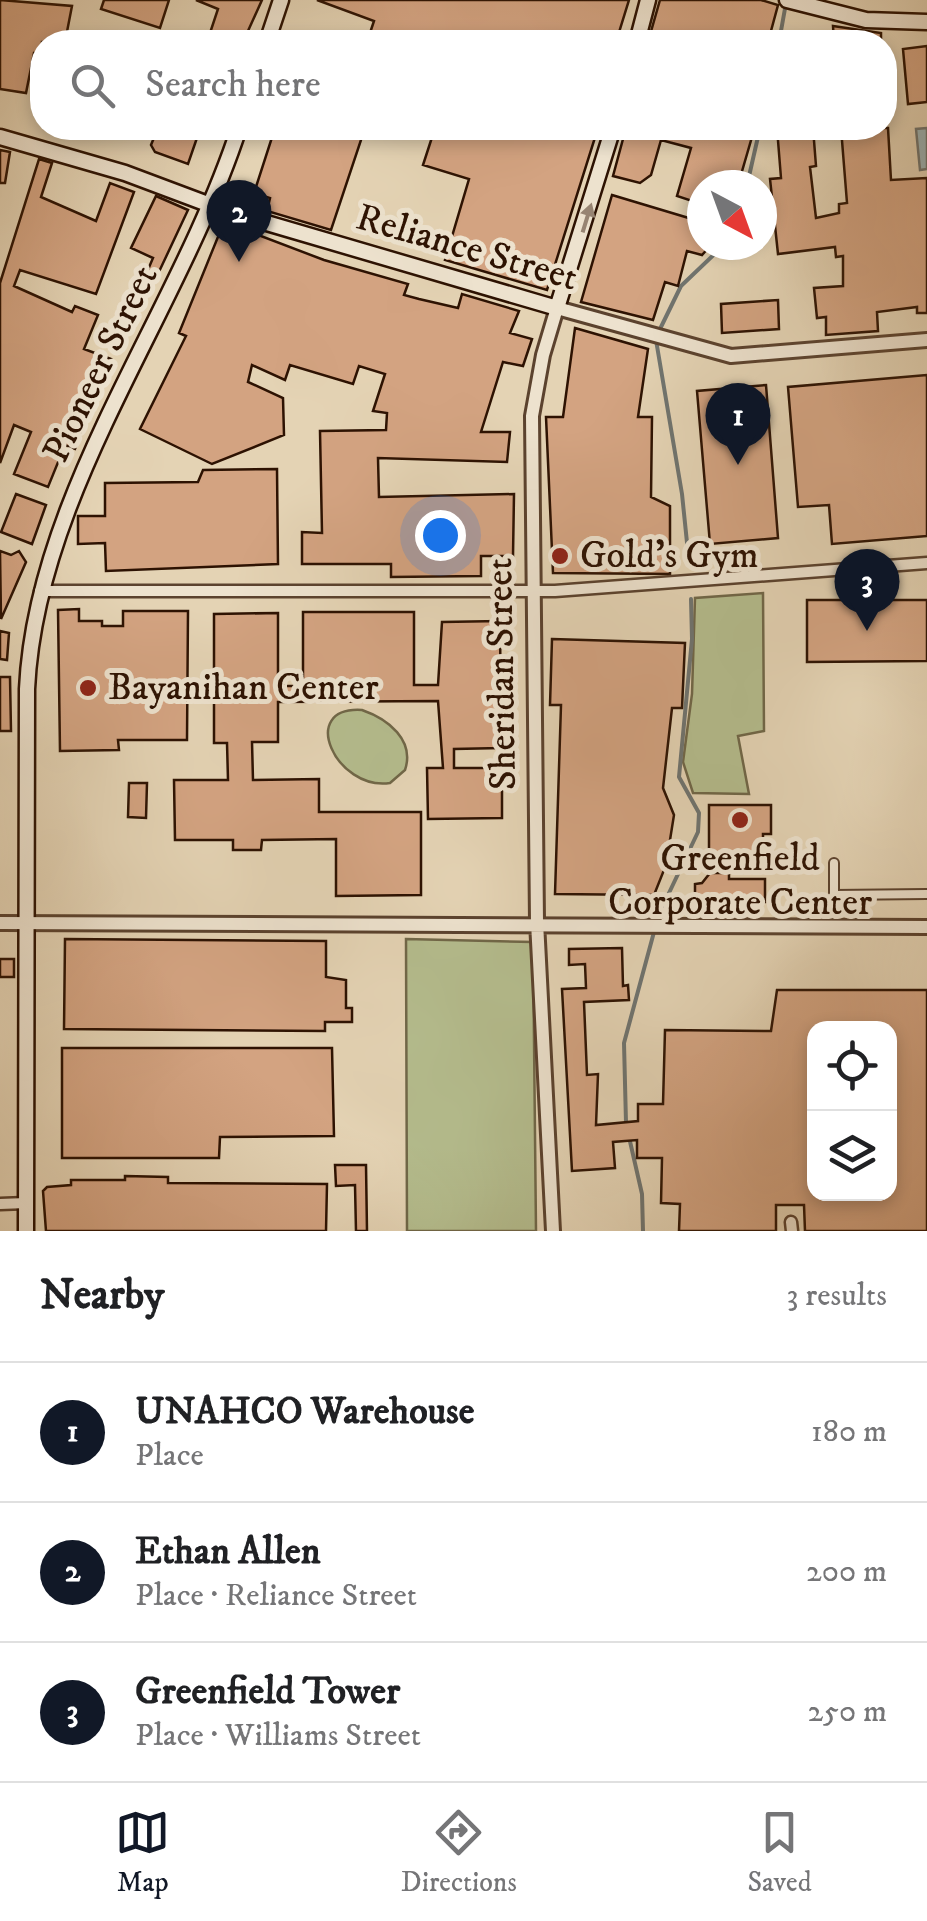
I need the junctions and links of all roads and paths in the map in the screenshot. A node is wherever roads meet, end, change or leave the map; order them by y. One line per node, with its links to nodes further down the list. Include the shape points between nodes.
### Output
1 (281, 0): 5 (main road)
2 (648, 0): 6 (main road)
3 (787, 0): 4 (main road, via 866,20)
4 (927, 22)
5 (271, 30)
6 (640, 30)
7 (0, 137): 10 (main road, Reliance Street, via 125,172)
8 (235, 140): 10 (main road, Pioneer Street)
9 (609, 140): 11 (main road, Sheridan Street, one-way to 9)
10 (213, 206): 11 (main road, Reliance Street); 14 (main road, Pioneer Street, via 89,462)
11 (558, 308): 12 (street, Reliance Street, via 732,356); 15 (street, Sheridan Street, via 532,416)
12 (927, 340)
13 (927, 562): 15 (street)
14 (39, 591): 15 (street); 20 (main road, Pioneer Street, via 26,689)
15 (533, 591): 18 (street, Sheridan Street)
16 (834, 862): 17 (street, via 834,894)
17 (927, 894)
18 (537, 922): 20 (street); 21 (street); 25 (street, Sheridan Street)
19 (0, 923): 20 (street)
20 (26, 924): 23 (main road, Pioneer Street)
21 (927, 927)
22 (0, 1204): 23 (street)
23 (26, 1204): 24 (main road, Pioneer Street)
24 (26, 1231)
25 (553, 1231)

